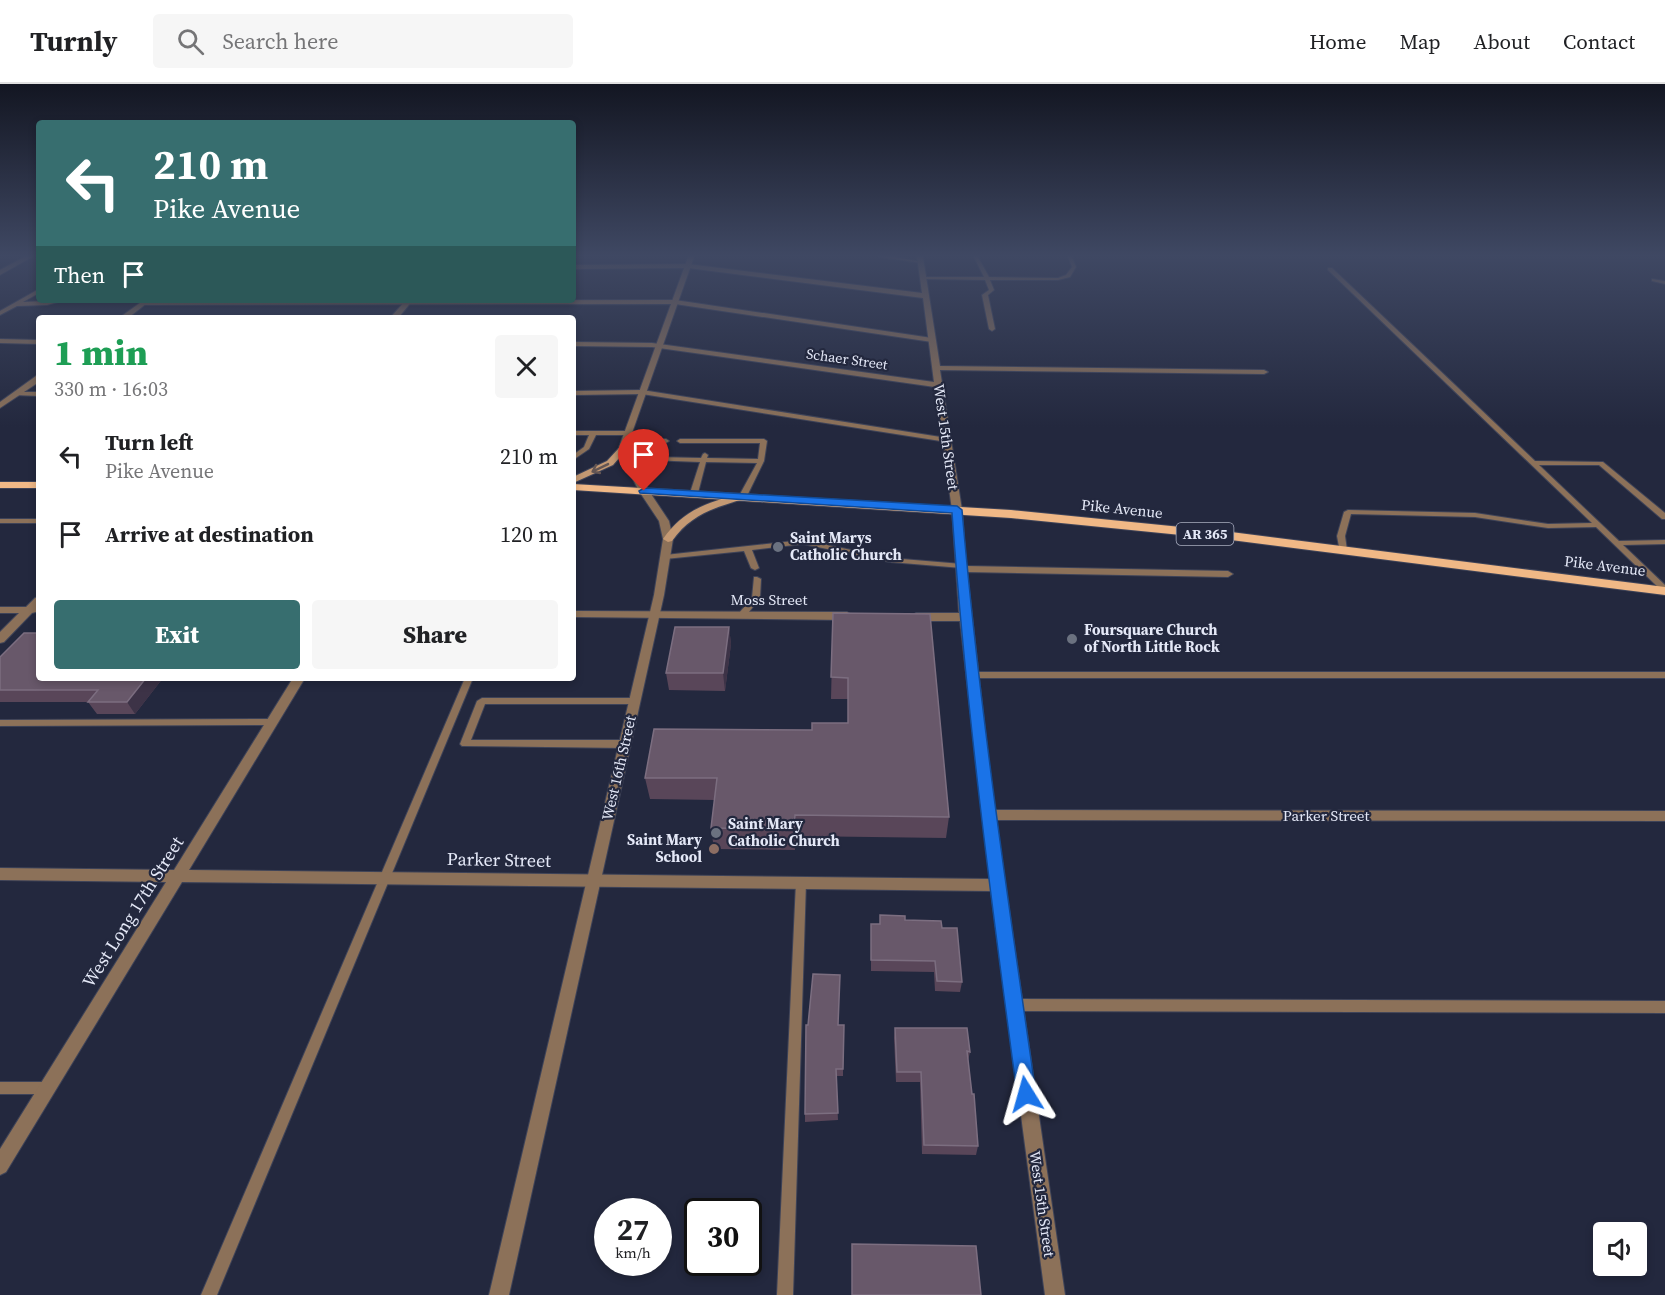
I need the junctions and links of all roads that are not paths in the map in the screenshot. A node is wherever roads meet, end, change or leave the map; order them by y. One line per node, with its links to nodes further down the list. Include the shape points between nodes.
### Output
1 (671, 314): 11 (street)
2 (753, 314): 7 (lane)
3 (928, 314): 7 (street, West 15th Street)
4 (989, 314): 6 (lane)
5 (1377, 314): 31 (lane)
6 (992, 328)
7 (932, 340): 12 (street, West 15th Street)
8 (0, 341): 9 (street)
9 (36, 342)
10 (576, 344): 11 (street, Schaer Street)
11 (658, 346): 15 (street, Schaer Street); 16 (street)
12 (936, 368): 13 (street); 15 (street, West 15th Street)
13 (1264, 372)
14 (36, 380): 18 (street)
15 (939, 385): 23 (street, West 15th Street)
16 (642, 392): 17 (lane); 23 (lane); 26 (street)
17 (576, 393)
18 (16, 394): 19 (lane); 20 (street)
19 (36, 394)
20 (0, 406)
21 (576, 433): 22 (lane)
22 (593, 434): 26 (lane); 28 (lane, via 587,448)
23 (947, 440): 39 (street, West 15th Street)
24 (655, 441): 25 (lane); 26 (lane); 29 (lane, via 650,459)
25 (666, 441)
26 (625, 442): 32 (main road, one-way to 32, via 610,463); 36 (street, West 16th Street)
27 (684, 443): 30 (lane, via 764,441)
28 (576, 456)
29 (704, 458): 30 (lane); 37 (lane)
30 (761, 461): 38 (lane)
31 (1533, 463): 40 (lane, via 1601,463); 43 (lane)
32 (576, 479)
33 (0, 485): 34 (main road)
34 (36, 485)
35 (576, 487): 36 (main road, Pike Avenue / AR 365)
36 (644, 491): 37 (main road, Pike Avenue / AR 365); 44 (street, West 16th Street, via 664,520)
37 (694, 493): 38 (main road, Pike Avenue / AR 365)
38 (743, 496): 39 (main road, Pike Avenue / AR 365); 44 (main road, via 686,518)
39 (957, 510): 48 (main road, Pike Avenue / AR 365); 51 (street, West 15th Street)
40 (1665, 517)
41 (0, 521): 42 (lane)
42 (36, 521)
43 (1598, 525): 46 (lane); 48 (lane, via 1548,526 1475,515 1348,512 1341,536)
44 (668, 539): 49 (street, West 16th Street)
45 (1665, 542): 46 (lane)
46 (1617, 543): 54 (lane)
47 (747, 548): 49 (lane); 50 (lane); 51 (lane, via 803,542 890,560)
48 (1342, 550): 54 (main road, Pike Avenue / AR 365)
49 (665, 557): 58 (street, West 16th Street)
50 (755, 568)
51 (962, 568): 52 (street); 62 (street, West 15th Street)
52 (1227, 574)
53 (757, 579): 59 (lane, via 756,598)
54 (1665, 590)
55 (0, 610): 56 (street)
56 (34, 610): 63 (street)
57 (576, 614): 58 (street, Moss Street)
58 (654, 615): 59 (street, Moss Street); 68 (street, West 16th Street)
59 (742, 615): 60 (street, Moss Street)
60 (860, 616)
61 (907, 616): 62 (street)
62 (965, 617): 64 (street, West 15th Street)
63 (0, 639)
64 (972, 675): 65 (lane); 72 (street, West 15th Street)
65 (1665, 675)
66 (297, 681): 69 (street, West Long 17th Street)
67 (468, 681): 76 (lane)
68 (634, 701): 71 (street, West 16th Street); 71 (lane, via 482,701 465,744)
69 (273, 722): 70 (lane); 75 (street, West Long 17th Street)
70 (0, 723)
71 (625, 744): 77 (street, West 16th Street)
72 (988, 815): 73 (street, Parker Street); 79 (street, West 15th Street)
73 (1665, 816)
74 (0, 874): 75 (street, Parker Street)
75 (179, 876): 76 (street, Parker Street); 83 (street, West Long 17th Street)
76 (385, 878): 77 (street, Parker Street); 85 (lane)
77 (594, 880): 78 (street, Parker Street); 86 (street, West 16th Street)
78 (801, 882): 79 (street, Parker Street); 87 (lane)
79 (997, 885): 80 (street, West 15th Street)
80 (1014, 1005): 81 (lane); 88 (street, West 15th Street)
81 (1665, 1007)
82 (0, 1088): 83 (lane)
83 (48, 1088): 84 (street, West Long 17th Street)
84 (0, 1166)
85 (209, 1295)
86 (499, 1295)
87 (785, 1295)
88 (1055, 1295)

